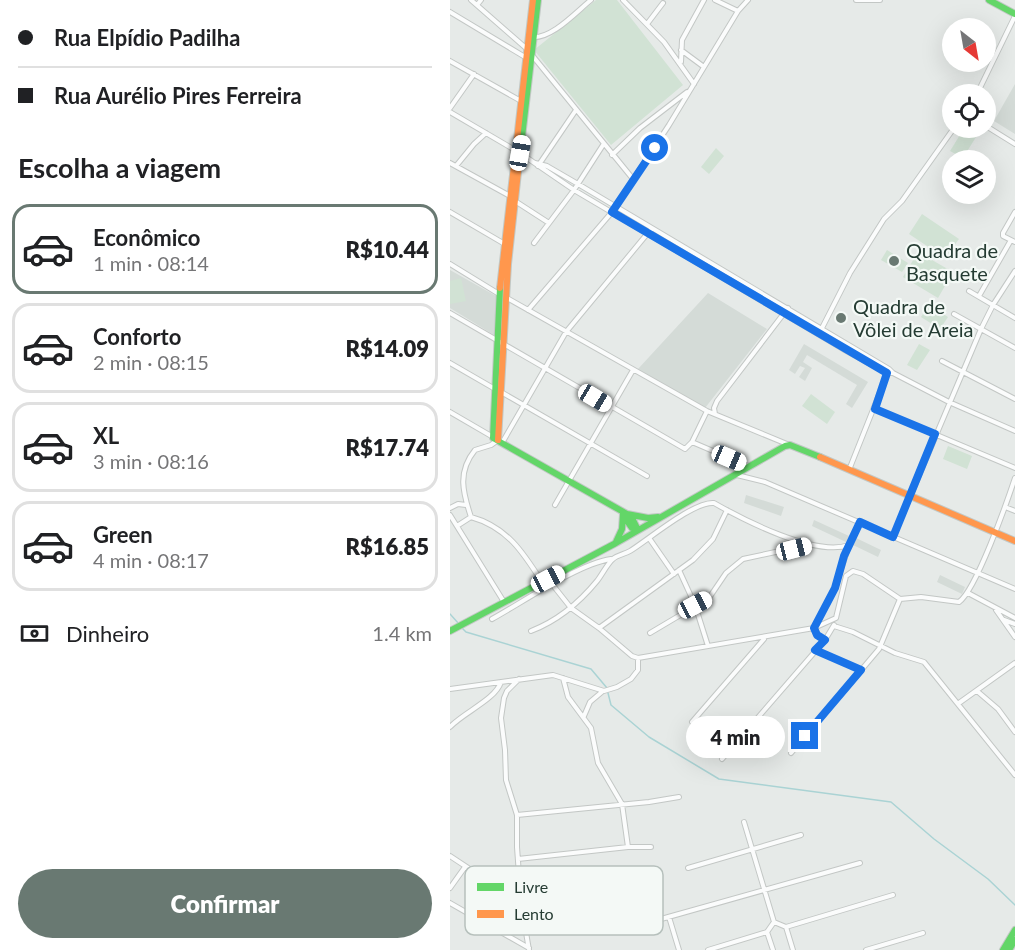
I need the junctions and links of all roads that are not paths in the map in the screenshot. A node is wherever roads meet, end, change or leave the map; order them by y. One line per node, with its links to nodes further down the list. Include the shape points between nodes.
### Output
1 (471, 0): 14 (street)
2 (481, 0): 14 (street)
3 (533, 0): 19 (street)
4 (538, 0): 19 (street)
5 (591, 0): 19 (street, via 547,35)
6 (623, 0): 18 (street)
7 (704, 0): 20 (street)
8 (715, 0): 15 (street)
9 (748, 0): 15 (street)
10 (856, 0): 11 (street)
11 (880, 0)
12 (989, 0): 17 (street)
13 (663, 3): 18 (street)
14 (477, 5): 21 (street)
15 (738, 10): 24 (street)
16 (450, 12): 21 (street)
17 (1015, 15): 26 (street)
18 (647, 24): 23 (street)
19 (530, 37): 21 (street)
20 (681, 49): 23 (street); 24 (street)
21 (528, 53): 29 (street); 31 (street); 37 (street, via 526,120)
22 (450, 61): 25 (street)
23 (681, 63): 27 (street)
24 (704, 67): 27 (street)
25 (474, 74): 29 (street); 30 (street)
26 (981, 84)
27 (694, 85): 28 (street)
28 (690, 90): 38 (street); 42 (street)
29 (521, 101): 37 (street)
30 (450, 110): 33 (street)
31 (576, 110): 36 (street); 40 (street)
32 (996, 132): 35 (street)
33 (486, 133): 37 (street); 41 (street)
34 (946, 138): 69 (street, via 902,201 884,219)
35 (1015, 144)
36 (603, 145): 38 (street); 43 (street)
37 (518, 152): 40 (street); 45 (street)
38 (612, 155): 42 (street)
39 (450, 163): 41 (street)
40 (538, 164): 43 (street); 44 (street)
41 (456, 166): 45 (street)
42 (633, 179): 46 (street)
43 (578, 184): 44 (street); 46 (street)
44 (574, 190): 48 (street); 50 (street)
45 (512, 198): 50 (street); 54 (street); 60 (street)
46 (615, 206): 48 (street); 51 (street)
47 (450, 212): 54 (street)
48 (612, 212): 52 (street); 64 (street)
49 (1015, 212): 53 (street, via 1003,231)
50 (549, 223): 55 (street)
51 (652, 228): 52 (street); 63 (street)
52 (648, 234): 66 (street); 71 (street)
53 (1013, 241): 61 (street)
54 (503, 243): 60 (street)
55 (534, 243)
56 (450, 264): 60 (street)
57 (1015, 271): 58 (street)
58 (1013, 279): 62 (street)
59 (969, 291): 61 (street)
60 (502, 295): 64 (street); 72 (street)
61 (979, 296): 62 (street)
62 (993, 305): 68 (street); 70 (street)
63 (788, 308): 66 (street); 69 (street)
64 (528, 310): 71 (street)
65 (450, 313): 72 (street)
66 (784, 314): 78 (street); 88 (street, via 717,401)
67 (954, 314): 70 (street)
68 (1015, 318)
69 (822, 328): 78 (street)
70 (981, 329): 73 (street); 79 (street)
71 (566, 332): 76 (street); 77 (street)
72 (501, 343): 76 (street); 80 (street)
73 (1015, 348)
74 (942, 361): 79 (street)
75 (450, 363): 80 (street)
76 (545, 368): 83 (street); 84 (street)
77 (633, 370): 84 (street); 86 (street)
78 (888, 371): 82 (street); 85 (street)
79 (962, 372): 81 (street); 82 (street)
80 (498, 390): 83 (street); 91 (street)
81 (1015, 399)
82 (949, 402): 89 (street); 90 (street)
83 (524, 406): 91 (street); 93 (street)
84 (612, 408): 92 (street, via 688,449); 93 (street)
85 (875, 409): 90 (street); 97 (street)
86 (707, 411): 88 (street); 92 (street)
87 (450, 412): 91 (street)
88 (715, 415): 94 (street)
89 (1015, 431)
90 (935, 434): 96 (street); 102 (street)
91 (497, 441): 101 (street); 104 (street, via 475,450 465,466 462,486)
92 (692, 442): 95 (street)
93 (590, 444): 99 (street); 101 (street)
94 (790, 446): 95 (street); 97 (street)
95 (748, 466): 98 (street)
96 (1015, 468)
97 (849, 470): 102 (street)
98 (733, 475): 111 (street); 113 (street, via 765,482)
99 (647, 476)
100 (1015, 478): 105 (street)
101 (569, 480): 103 (street); 109 (street)
102 (910, 495): 116 (street); 118 (street)
103 (555, 505)
104 (467, 506): 106 (street, via 458,504); 112 (street)
105 (1005, 507): 108 (street); 116 (street)
106 (450, 508)
107 (727, 510): 117 (street, via 706,503); 121 (street); 124 (street, via 713,539)
108 (1015, 511)
109 (624, 513): 111 (street, via 648,518); 115 (street); 120 (street)
110 (450, 515): 114 (street)
111 (662, 516): 115 (street)
112 (471, 517): 114 (street); 127 (street, via 512,539)
113 (860, 522): 118 (street); 122 (street)
114 (457, 526): 132 (street)
115 (638, 530): 120 (street)
116 (995, 532): 119 (street); 125 (street)
117 (649, 537): 123 (street); 126 (street)
118 (893, 537): 125 (street)
119 (1015, 541)
120 (616, 543): 127 (street)
121 (810, 545): 122 (street); 133 (street, via 743,559 720,580 711,596)
122 (849, 545): 143 (street, via 835,588)
123 (612, 559): 128 (street); 135 (street, via 596,583)
124 (680, 570): 126 (street); 133 (street)
125 (977, 573): 129 (street); 130 (street)
126 (674, 574): 142 (street)
127 (545, 580): 128 (street); 132 (street)
128 (552, 585): 135 (street); 138 (street)
129 (1015, 589)
130 (968, 593): 131 (street, via 953,603 921,597); 134 (street)
131 (900, 599): 136 (street, via 863,574 851,571 844,580); 152 (street)
132 (504, 602): 144 (street)
133 (695, 605): 146 (street); 151 (street)
134 (994, 607): 137 (street); 139 (street)
135 (571, 608): 142 (street); 145 (street)
136 (836, 618): 141 (street); 143 (street)
137 (1015, 618)
138 (492, 619)
139 (1003, 620): 140 (street); 147 (street)
140 (1015, 624)
141 (834, 626): 149 (street); 152 (street)
142 (599, 628): 155 (street)
143 (814, 628): 148 (street); 149 (street)
144 (450, 631)
145 (531, 631)
146 (650, 633)
147 (1015, 637)
148 (765, 638): 150 (street); 153 (street)
149 (825, 640): 154 (street)
150 (748, 641): 151 (street); 153 (street)
151 (708, 646): 155 (street)
152 (881, 646): 157 (street); 164 (street, via 924,662)
153 (754, 650): 166 (street)
154 (815, 650): 157 (street); 170 (street)
155 (638, 658): 163 (street, via 638,670 631,679)
156 (1015, 663): 162 (street)
157 (861, 670): 169 (street)
158 (563, 677): 159 (street); 163 (street); 165 (street, via 568,697)
159 (519, 679): 160 (street); 174 (street, via 507,691 501,718 506,780)
160 (501, 682): 161 (street); 167 (street, via 497,691)
161 (450, 689)
162 (977, 690): 164 (street); 168 (street)
163 (604, 691): 165 (street, via 590,702)
164 (959, 704): 171 (street)
165 (584, 716): 173 (street, via 598,763)
166 (692, 722)
167 (450, 727)
168 (1015, 732)
169 (791, 753)
170 (722, 759)
171 (1015, 775)
172 (679, 798): 173 (street)
173 (622, 804): 174 (street); 177 (street)
174 (517, 815): 181 (street)
175 (744, 822): 179 (street)
176 (801, 835): 179 (street)
177 (628, 847): 178 (street); 181 (street)
178 (651, 847)
179 (752, 850): 185 (street); 187 (street)
180 (450, 856): 183 (street)
181 (518, 859): 184 (street)
182 (860, 863): 187 (street)
183 (465, 866): 186 (street)
184 (518, 866)
185 (688, 868)
186 (450, 888)
187 (765, 890): 191 (street); 193 (street)
188 (893, 895): 194 (street)
189 (450, 903): 190 (street)
190 (465, 912)
191 (669, 917): 192 (street); 201 (street)
192 (663, 919)
193 (774, 922): 194 (street); 196 (street)
194 (786, 927): 204 (street)
195 (1015, 930): 206 (street)
196 (767, 932): 202 (street); 203 (street)
197 (923, 933): 205 (street)
198 (505, 935): 200 (street)
199 (1015, 940): 207 (street)
200 (529, 949)
201 (680, 950)
202 (708, 950)
203 (773, 950)
204 (793, 950)
205 (866, 950)
206 (1004, 950)
207 (1009, 950)

